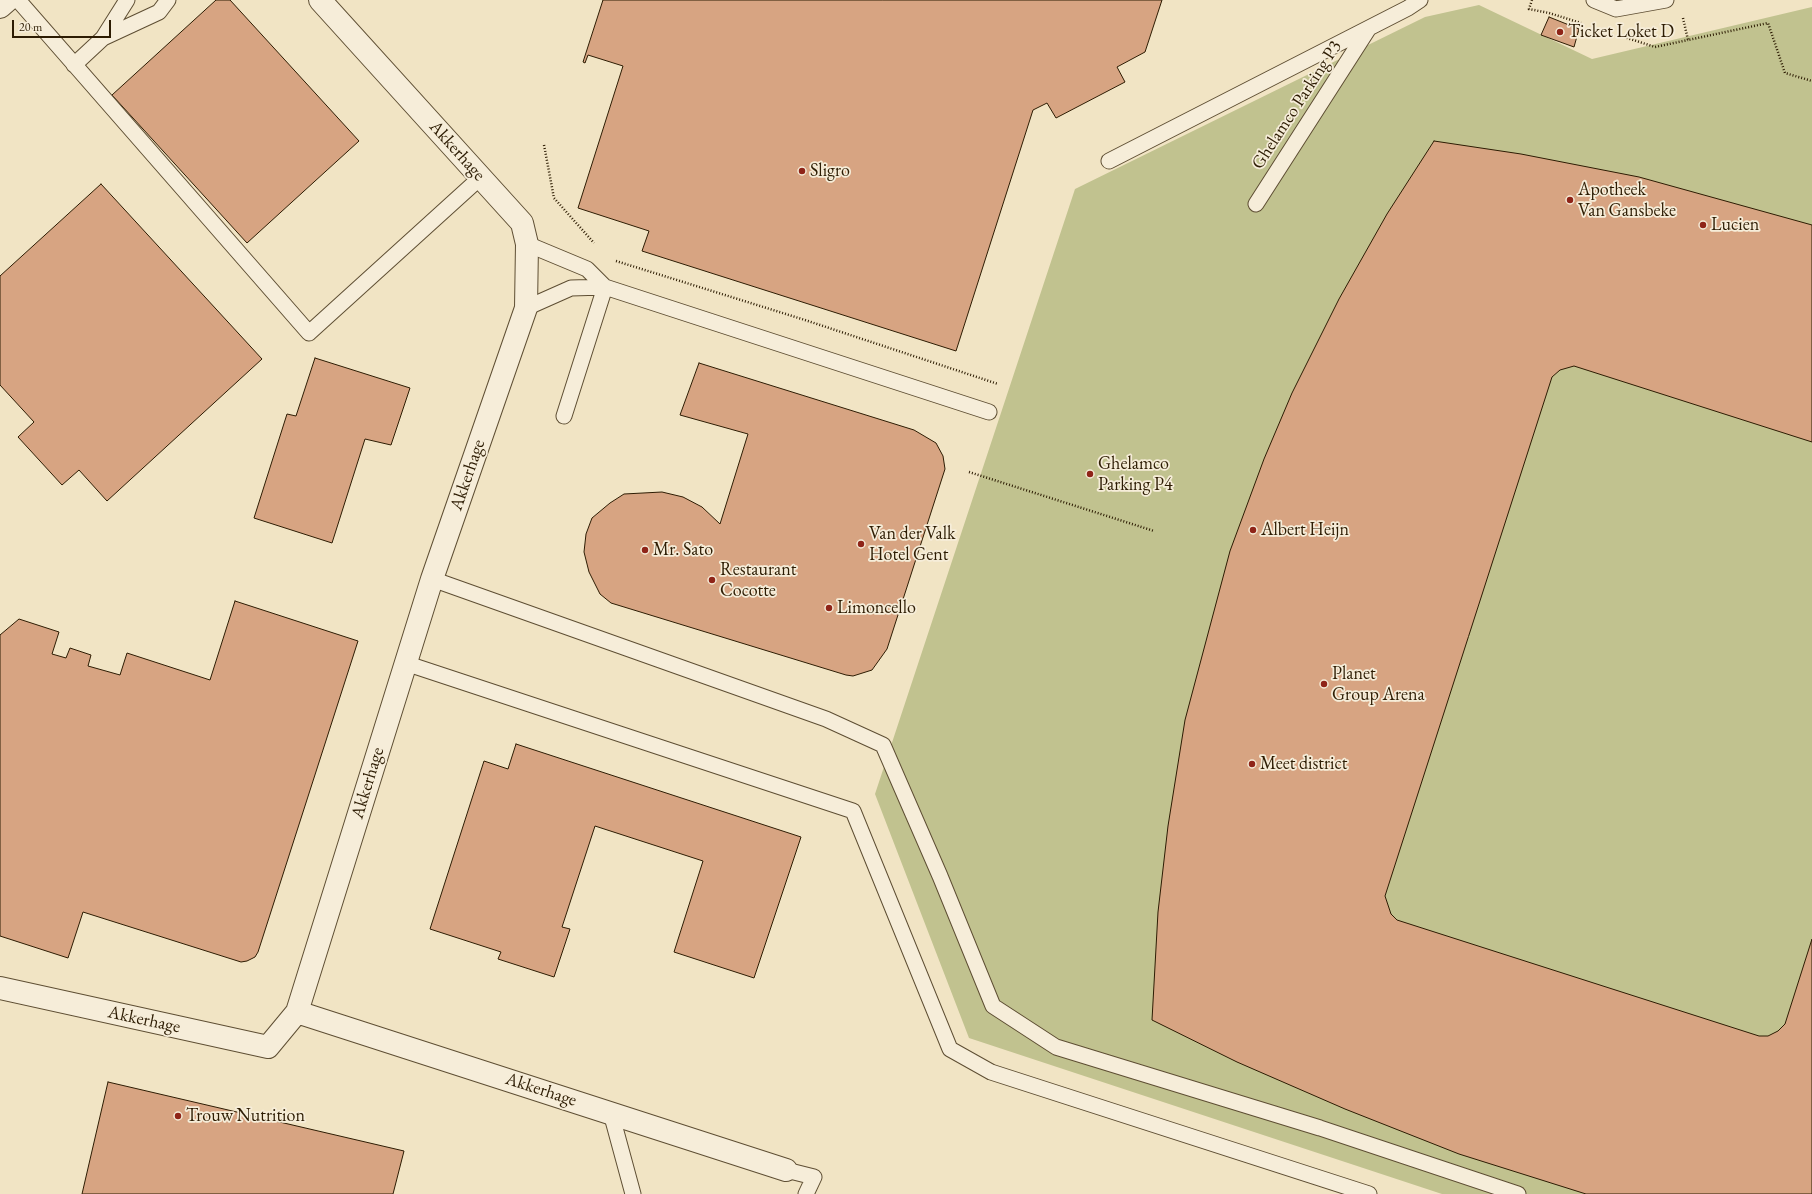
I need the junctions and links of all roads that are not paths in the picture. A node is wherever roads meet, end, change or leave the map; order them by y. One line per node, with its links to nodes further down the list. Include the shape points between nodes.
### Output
1 (8, 0): 9 (street)
2 (18, 0): 12 (lane)
3 (127, 0): 11 (lane)
4 (168, 0): 11 (lane, via 159,12)
5 (320, 0): 14 (street, Akkerhage)
6 (1420, 0): 10 (lane)
7 (1594, 0): 8 (lane, via 1616,10)
8 (1666, 0)
9 (0, 7)
10 (1370, 26): 13 (lane); 15 (lane, Ghelamco Parking P3)
11 (103, 38): 12 (lane)
12 (74, 65): 14 (lane, via 309,333)
13 (1109, 161)
14 (481, 177): 16 (street, Akkerhage, via 522,223)
15 (1256, 204)
16 (527, 244): 17 (lane, via 587,269); 18 (street, Akkerhage)
17 (605, 287): 18 (lane, via 571,288); 19 (lane); 20 (lane)
18 (526, 308): 21 (street, Akkerhage)
19 (989, 412)
20 (564, 416)
21 (432, 579): 22 (street, Akkerhage); 30 (lane, via 826,719 883,745 993,1006 1056,1047 1320,1128)
22 (405, 663): 24 (street, Akkerhage); 29 (lane, via 853,811 950,1049 991,1072)
23 (0, 988): 24 (street, Akkerhage, via 268,1047)
24 (297, 1012): 25 (street, Akkerhage)
25 (611, 1113): 26 (street, Akkerhage); 27 (lane)
26 (786, 1170): 28 (lane, via 814,1177)
27 (633, 1194)
28 (806, 1194)
29 (1369, 1194)
30 (1518, 1194)

